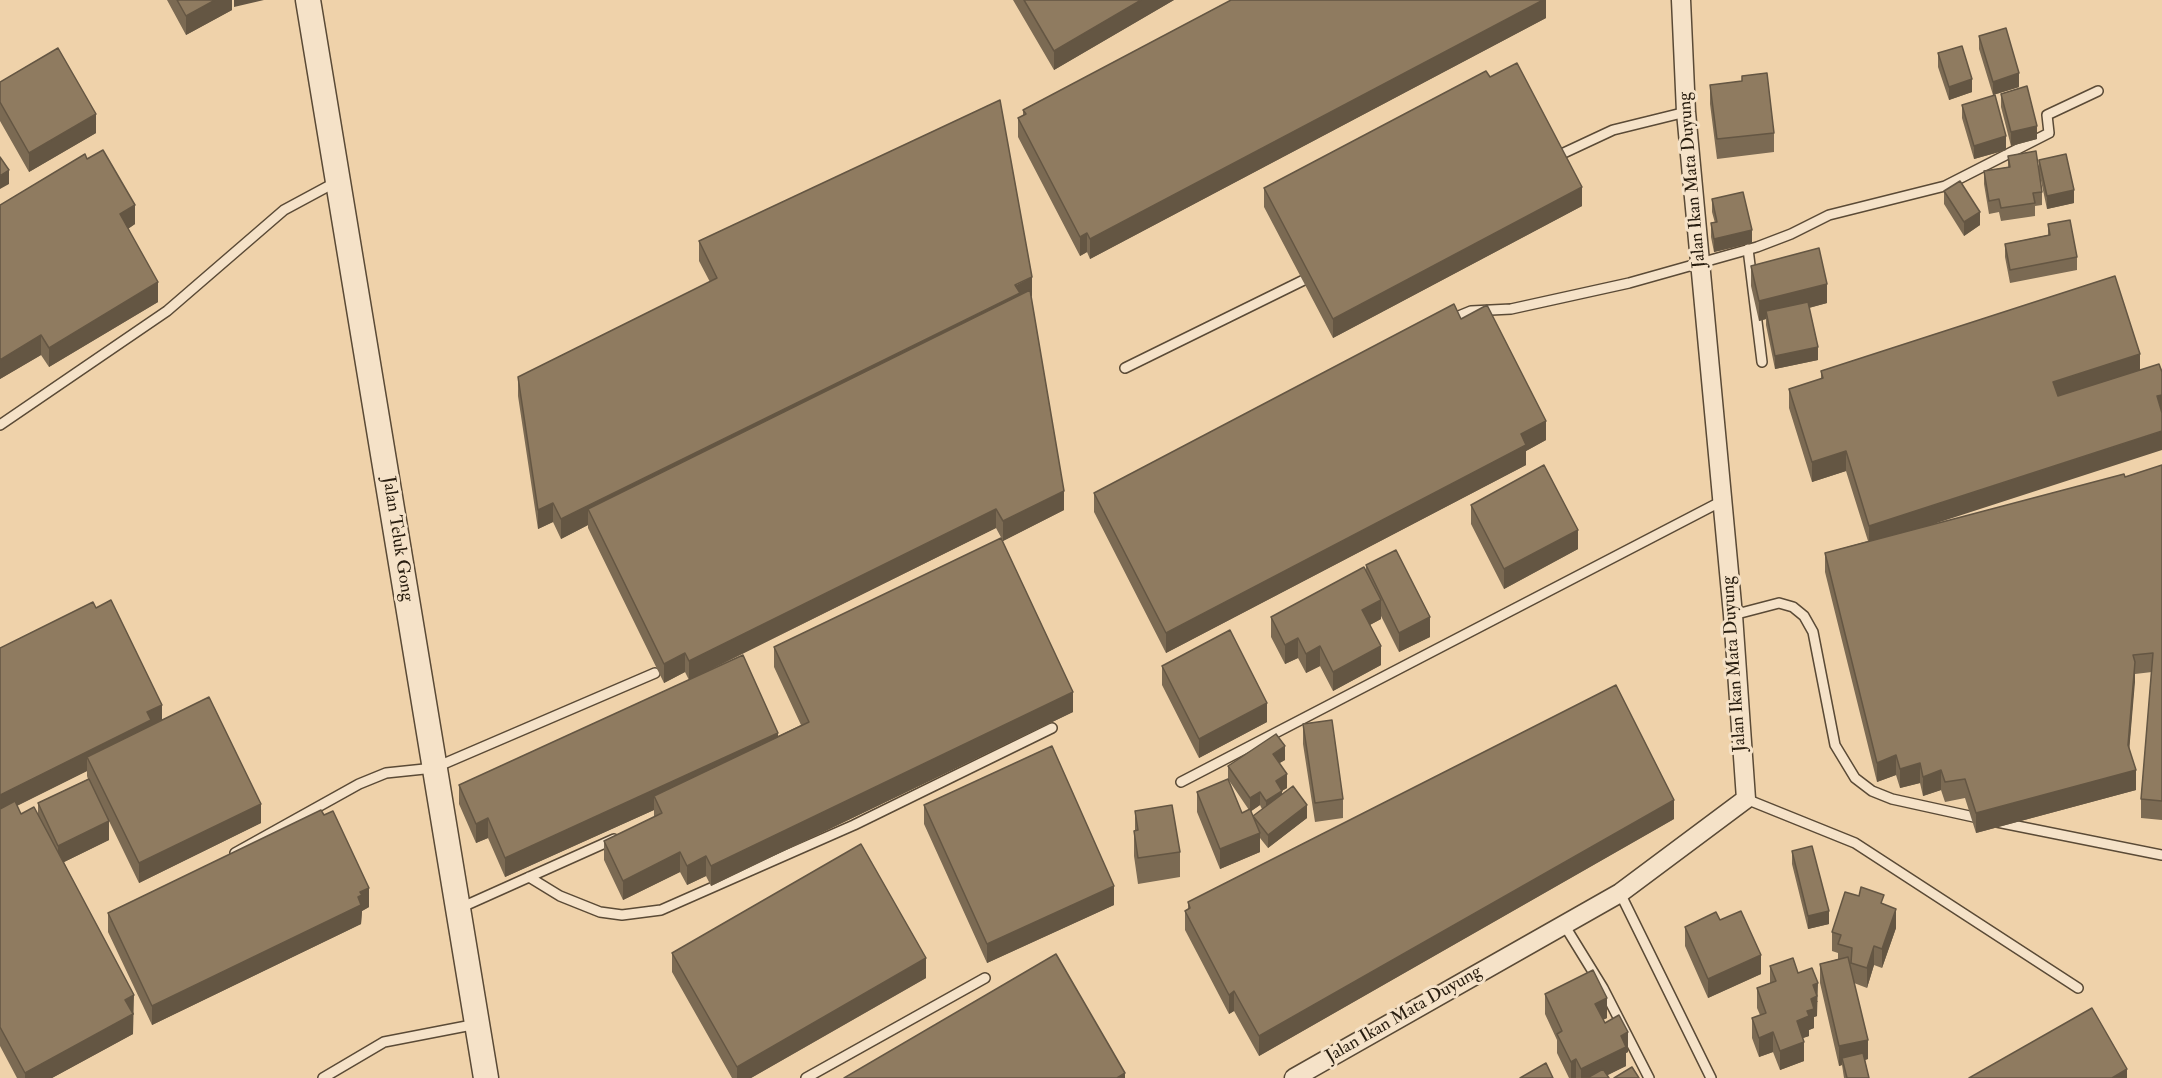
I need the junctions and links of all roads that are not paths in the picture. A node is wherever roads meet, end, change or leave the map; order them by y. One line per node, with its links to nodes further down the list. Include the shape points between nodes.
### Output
1 (308, 0): 6 (street, Jalan Teluk Gong)
2 (1682, 0): 4 (street, Jalan Ikan Mata Duyung)
3 (2098, 91): 7 (lane, via 2047,115 2049,133 1945,186 1829,215)
4 (1686, 112): 5 (lane, via 1612,130); 8 (street, Jalan Ikan Mata Duyung)
5 (1546, 161)
6 (338, 181): 13 (lane, via 284,210 167,311); 18 (street, Jalan Teluk Gong)
7 (1748, 249): 8 (lane); 11 (lane)
8 (1699, 262): 10 (lane, via 1629,283 1511,309 1471,311); 14 (street, Jalan Ikan Mata Duyung)
9 (1325, 270): 12 (lane)
10 (1441, 324)
11 (1762, 362)
12 (1125, 368)
13 (0, 425)
14 (1722, 501): 15 (street, Jalan Ikan Mata Duyung); 19 (lane)
15 (1733, 615): 20 (street, Jalan Ikan Mata Duyung); 22 (lane, via 1779,603 1804,616 1813,632 1835,745 1855,778 1872,791 1913,805)
16 (655, 673): 18 (lane)
17 (1052, 728): 24 (lane, via 854,825 661,910 622,915 600,912 560,896)
18 (434, 768): 23 (lane, via 386,773 359,784); 26 (street, Jalan Teluk Gong)
19 (1181, 782)
20 (1746, 799): 25 (street, Jalan Ikan Mata Duyung); 29 (lane, via 1855,843)
21 (620, 836): 24 (lane)
22 (2162, 855)
23 (226, 857)
24 (529, 877): 26 (lane)
25 (1620, 892): 27 (street, Jalan Ikan Mata Duyung); 36 (lane)
26 (458, 909): 30 (street, Jalan Teluk Gong)
27 (1563, 923): 34 (street, Jalan Ikan Mata Duyung); 35 (lane, via 1603,987)
28 (985, 978): 33 (lane)
29 (2078, 988)
30 (477, 1024): 31 (lane, via 384,1042); 32 (street, Jalan Teluk Gong)
31 (323, 1078)
32 (486, 1078)
33 (806, 1078)
34 (1294, 1078)
35 (1649, 1078)
36 (1711, 1078)

